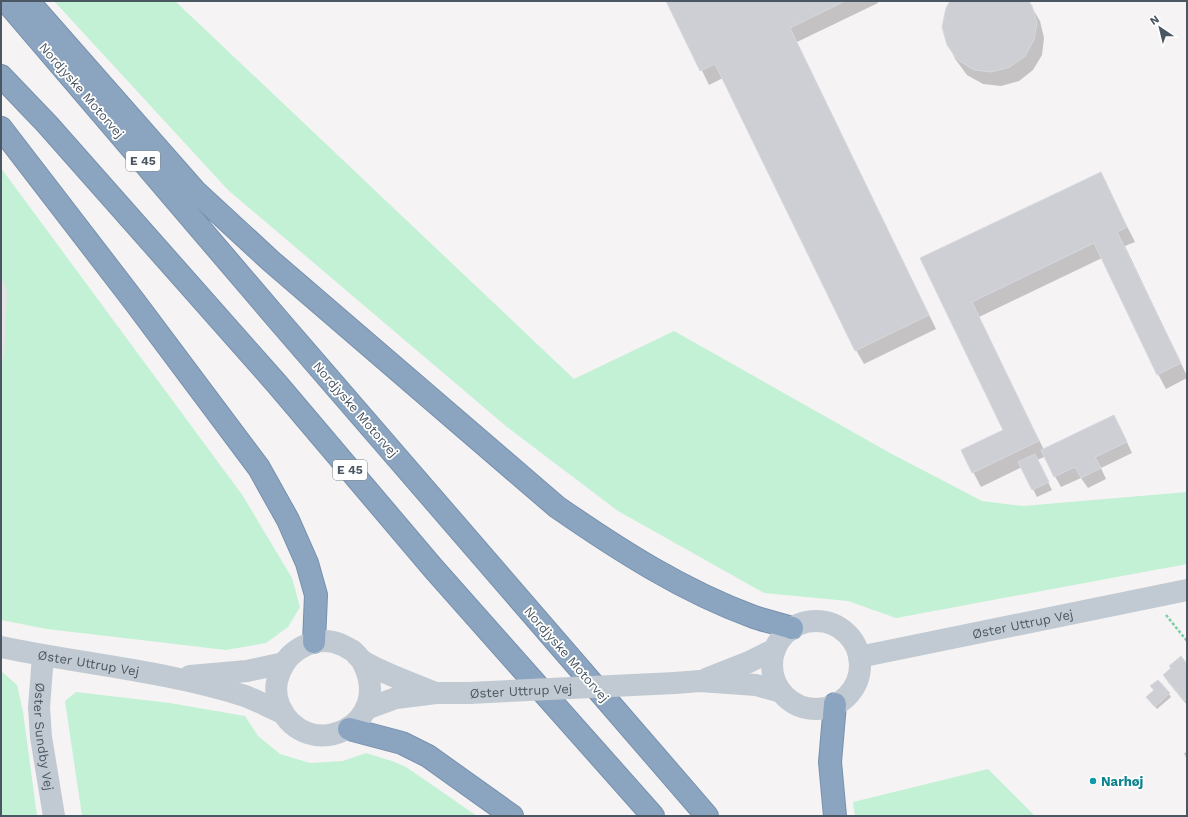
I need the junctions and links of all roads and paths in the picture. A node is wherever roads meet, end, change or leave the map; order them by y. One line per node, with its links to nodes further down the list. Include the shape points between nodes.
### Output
1 (6, 1): 27 (highway, Nordjyske Motorvej / E 45)
2 (28, 1): 7 (highway, via 195,190 272,262 557,507 666,577 749,615)
3 (1, 76): 26 (highway, E 45, via 47,124 277,384 433,568)
4 (1, 128): 8 (highway, via 259,468 288,520 307,563 316,595)
5 (1187, 590): 6 (street, Øster Uttrup Vej)
6 (1151, 597): 9 (path); 13 (street, Øster Uttrup Vej)
7 (792, 628): 11 (street, via 782,637); 13 (street, via 805,622 820,621 834,625 845,632 854,643)
8 (314, 642): 14 (street, via 341,644 353,651); 15 (street, via 302,646)
9 (1187, 642)
10 (1, 647): 12 (street, Øster Uttrup Vej)
11 (775, 649): 17 (street, Øster Uttrup Vej); 18 (street, via 772,671)
12 (43, 656): 16 (street, Øster Uttrup Vej); 24 (street, Øster Sundby Vej, via 40,707 42,737)
13 (859, 657): 20 (street, via 859,671 855,684 847,696)
14 (362, 661): 19 (street, Øster Uttrup Vej); 21 (street, via 371,685)
15 (284, 663): 16 (street, Øster Uttrup Vej, via 247,671); 22 (street, via 277,683 277,694)
16 (177, 678): 22 (street, Øster Uttrup Vej, via 246,697)
17 (700, 681): 18 (street, Øster Uttrup Vej, via 756,685); 19 (street, Øster Uttrup Vej, bridge)
18 (781, 692): 20 (street, via 792,702 806,708 821,708)
19 (436, 693): 21 (street, Øster Uttrup Vej, via 396,698)
20 (835, 704): 28 (highway, via 830,762)
21 (366, 709): 23 (street)
22 (283, 714): 23 (street, via 293,725 320,736)
23 (349, 729): 25 (highway, via 402,743 428,756)
24 (54, 816)
25 (512, 816)
26 (653, 816)
27 (707, 816)
28 (836, 816)

